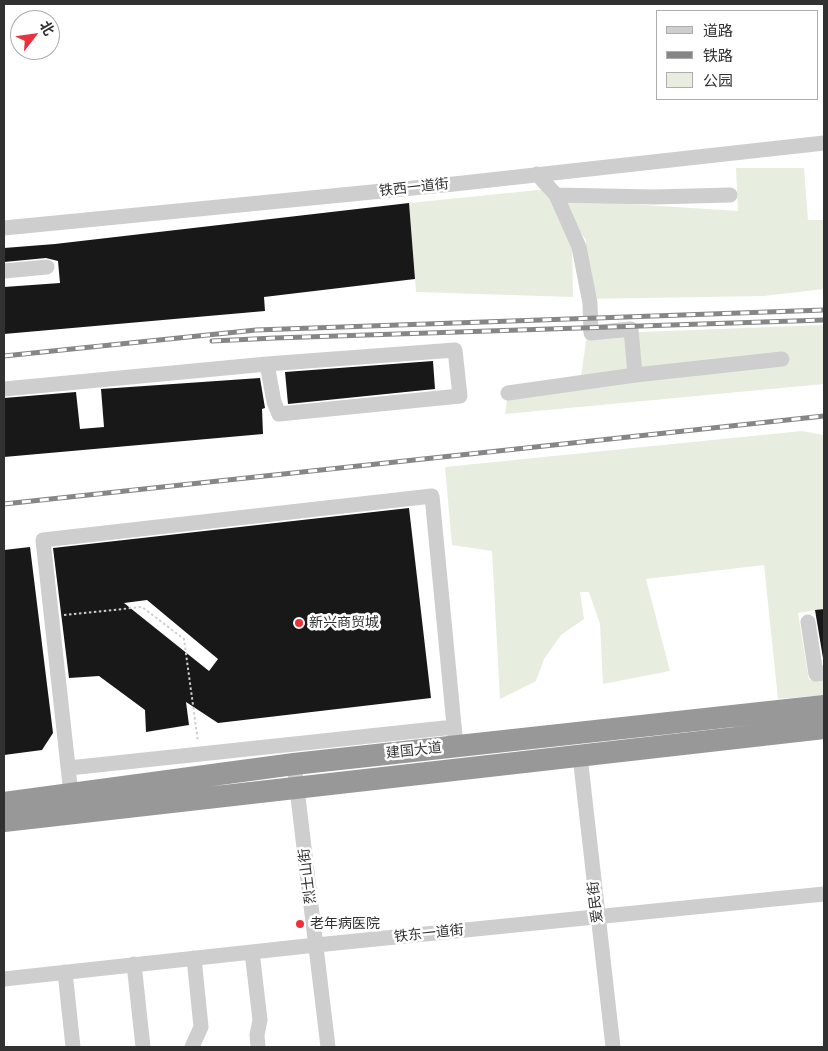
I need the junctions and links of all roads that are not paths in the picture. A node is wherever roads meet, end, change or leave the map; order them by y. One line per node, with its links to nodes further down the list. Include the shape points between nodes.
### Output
1 (824, 143): 2 (street, 铁西一道街)
2 (537, 174): 4 (street); 5 (street, 铁西一道街)
3 (730, 194): 4 (street, via 654,197)
4 (556, 195): 10 (street, via 579,247 590,303 591,332 631,329)
5 (4, 228)
6 (47, 267): 7 (street)
7 (4, 271)
8 (782, 359): 10 (street)
9 (267, 364): 9 (street, via 279,414 460,396 456,350); 11 (street)
10 (635, 375): 12 (street)
11 (4, 389)
12 (508, 393)
13 (808, 622): 14 (street, via 816,674)
14 (824, 673)
15 (824, 706): 17 (highway, 建国大道)
16 (824, 728): 18 (highway, 建国大道)
17 (455, 737): 19 (highway, 建国大道); 20 (street, via 200,754); 20 (street, via 432,496 43,540)
18 (580, 756): 21 (highway, 建国大道); 26 (street, 爱民街)
19 (294, 764): 21 (street, 烈士山街); 22 (highway, 建国大道)
20 (69, 768): 22 (street)
21 (298, 788): 24 (highway, 建国大道); 27 (street, 烈士山街)
22 (71, 794): 23 (highway, 建国大道)
23 (4, 803)
24 (4, 821)
25 (824, 894): 26 (street, 铁东一道街)
26 (598, 917): 27 (street, 铁东一道街); 38 (street, 爱民街)
27 (316, 945): 28 (street, 铁东一道街); 37 (street, 烈士山街)
28 (252, 952): 29 (street, 铁东一道街); 36 (street, via 260,1020 256,1035)
29 (194, 958): 30 (street, 铁东一道街); 35 (street, via 201,1027)
30 (134, 964): 31 (street, 铁东一道街); 34 (street)
31 (64, 972): 32 (street, 铁东一道街); 33 (street)
32 (4, 978)
33 (73, 1047)
34 (143, 1047)
35 (192, 1047)
36 (258, 1047)
37 (328, 1047)
38 (613, 1047)

